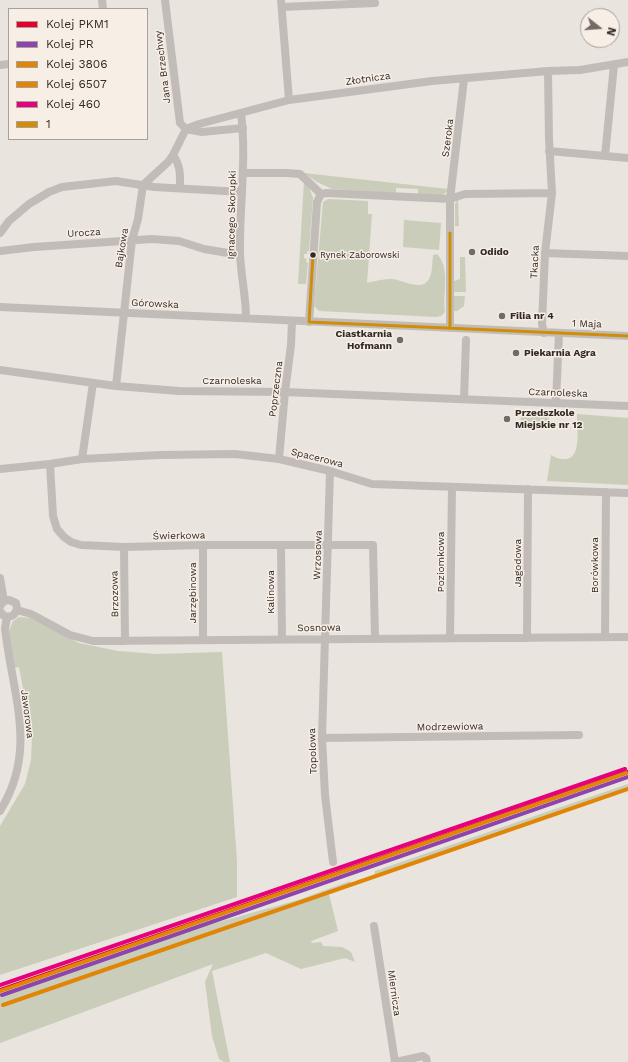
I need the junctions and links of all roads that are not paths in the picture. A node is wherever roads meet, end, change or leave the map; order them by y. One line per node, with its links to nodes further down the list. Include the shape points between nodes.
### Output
1 (165, 0): 11 (street, Jana Brzechwy, via 180,123)
2 (375, 3): 3 (street)
3 (282, 4): 8 (street)
4 (628, 62): 5 (street, Złotnicza)
5 (614, 64): 6 (street, Złotnicza, via 580,70); 14 (street)
6 (548, 71): 7 (street, Złotnicza); 12 (street, Tkacka)
7 (464, 79): 8 (street, Złotnicza); 22 (street, Szeroka)
8 (289, 100): 9 (street, Złotnicza)
9 (241, 113): 10 (street, Ignacego Skorupki); 11 (street, Złotnicza)
10 (243, 128): 11 (street, via 202,132); 16 (street, Ignacego Skorupki)
11 (186, 129): 13 (street)
12 (549, 151): 14 (street); 20 (street, Tkacka)
13 (174, 155): 17 (street); 18 (street, via 180,170)
14 (605, 156): 15 (street)
15 (628, 158)
16 (243, 173): 19 (street, Ignacego Skorupki); 21 (street, via 300,174)
17 (143, 185): 18 (street); 23 (street, via 116,181 49,192 29,204 9,221); 24 (street, Bajkowa)
18 (180, 188): 19 (street)
19 (242, 192): 27 (street, Ignacego Skorupki)
20 (552, 193): 22 (street, via 465,194); 26 (street, Tkacka)
21 (321, 194): 22 (street); 33 (street, via 317,202)
22 (450, 199): 34 (street)
23 (0, 233)
24 (132, 240): 25 (street, Urocza); 27 (street, Urocza, via 179,241 204,249); 30 (street, Bajkowa)
25 (0, 251)
26 (545, 253): 28 (street); 35 (street, Tkacka, via 542,324)
27 (240, 255): 31 (street, Ignacego Skorupki)
28 (628, 256)
29 (0, 307): 30 (street, Górowska)
30 (124, 313): 31 (street, Górowska); 41 (street, Bajkowa)
31 (246, 318): 32 (street, Górowska)
32 (292, 321): 33 (street, Górowska); 42 (street, Poprzeczna)
33 (309, 322): 34 (street)
34 (450, 328): 35 (street, 1 Maja)
35 (544, 333): 36 (street, 1 Maja)
36 (559, 333): 37 (street, 1 Maja); 44 (street)
37 (628, 336)
38 (466, 340): 43 (street)
39 (0, 370): 40 (street, Czarnoleska)
40 (93, 383): 41 (street, Czarnoleska); 46 (street)
41 (116, 386): 42 (street, Czarnoleska, via 179,391)
42 (285, 392): 43 (street, Czarnoleska); 47 (street, Poprzeczna)
43 (464, 399): 44 (street, Czarnoleska)
44 (556, 402): 45 (street, Czarnoleska)
45 (628, 406)
46 (82, 459): 47 (street, Spacerowa, via 235,454); 48 (street, Spacerowa)
47 (279, 459): 50 (street, Spacerowa)
48 (50, 464): 49 (street, Spacerowa); 58 (street, Świerkowa, via 53,516 57,529 64,537 81,545)
49 (0, 469)
50 (330, 471): 51 (street, Spacerowa, via 372,484); 55 (street, Wrzosowa)
51 (452, 487): 52 (street, Spacerowa); 67 (street, Poziomkowa)
52 (528, 489): 53 (street, Spacerowa); 68 (street, Jagodowa)
53 (606, 492): 54 (street, Spacerowa); 62 (street, Borówkowa)
54 (628, 493)
55 (328, 544): 57 (street, Świerkowa); 65 (street, Wrzosowa); 66 (street, Świerkowa, via 372,545)
56 (203, 545): 57 (street, Świerkowa); 58 (street, Świerkowa); 70 (street, Jarzębinowa)
57 (281, 546): 69 (street, Kalinowa)
58 (124, 547): 71 (street, Brzozowa)
59 (0, 578): 61 (street)
60 (17, 610): 61 (street, via 14,615); 61 (street, Sosnowa, via 13,601 7,600); 71 (street, Sosnowa, via 31,614 70,635 93,641)
61 (2, 611): 72 (street, Jaworowa)
62 (605, 637): 63 (street, Sosnowa); 68 (street, Sosnowa)
63 (628, 637)
64 (0, 638): 72 (street)
65 (325, 638): 66 (street, Sosnowa); 69 (street, Sosnowa); 74 (street, Topolowa)
66 (374, 638): 67 (street, Sosnowa)
67 (450, 638): 68 (street, Sosnowa)
68 (527, 638)
69 (282, 639): 70 (street, Sosnowa)
70 (203, 640): 71 (street, Sosnowa)
71 (125, 641)
72 (7, 646): 75 (street, Jaworowa, via 21,746 16,775)
73 (579, 735): 74 (street, Modrzewiowa)
74 (322, 738): 76 (street, Topolowa, via 325,795)
75 (1, 808)
76 (333, 862)
77 (374, 926): 78 (street, Miernicza)
78 (396, 1062): 79 (street, Miernicza, via 423,1056)
79 (427, 1062)

